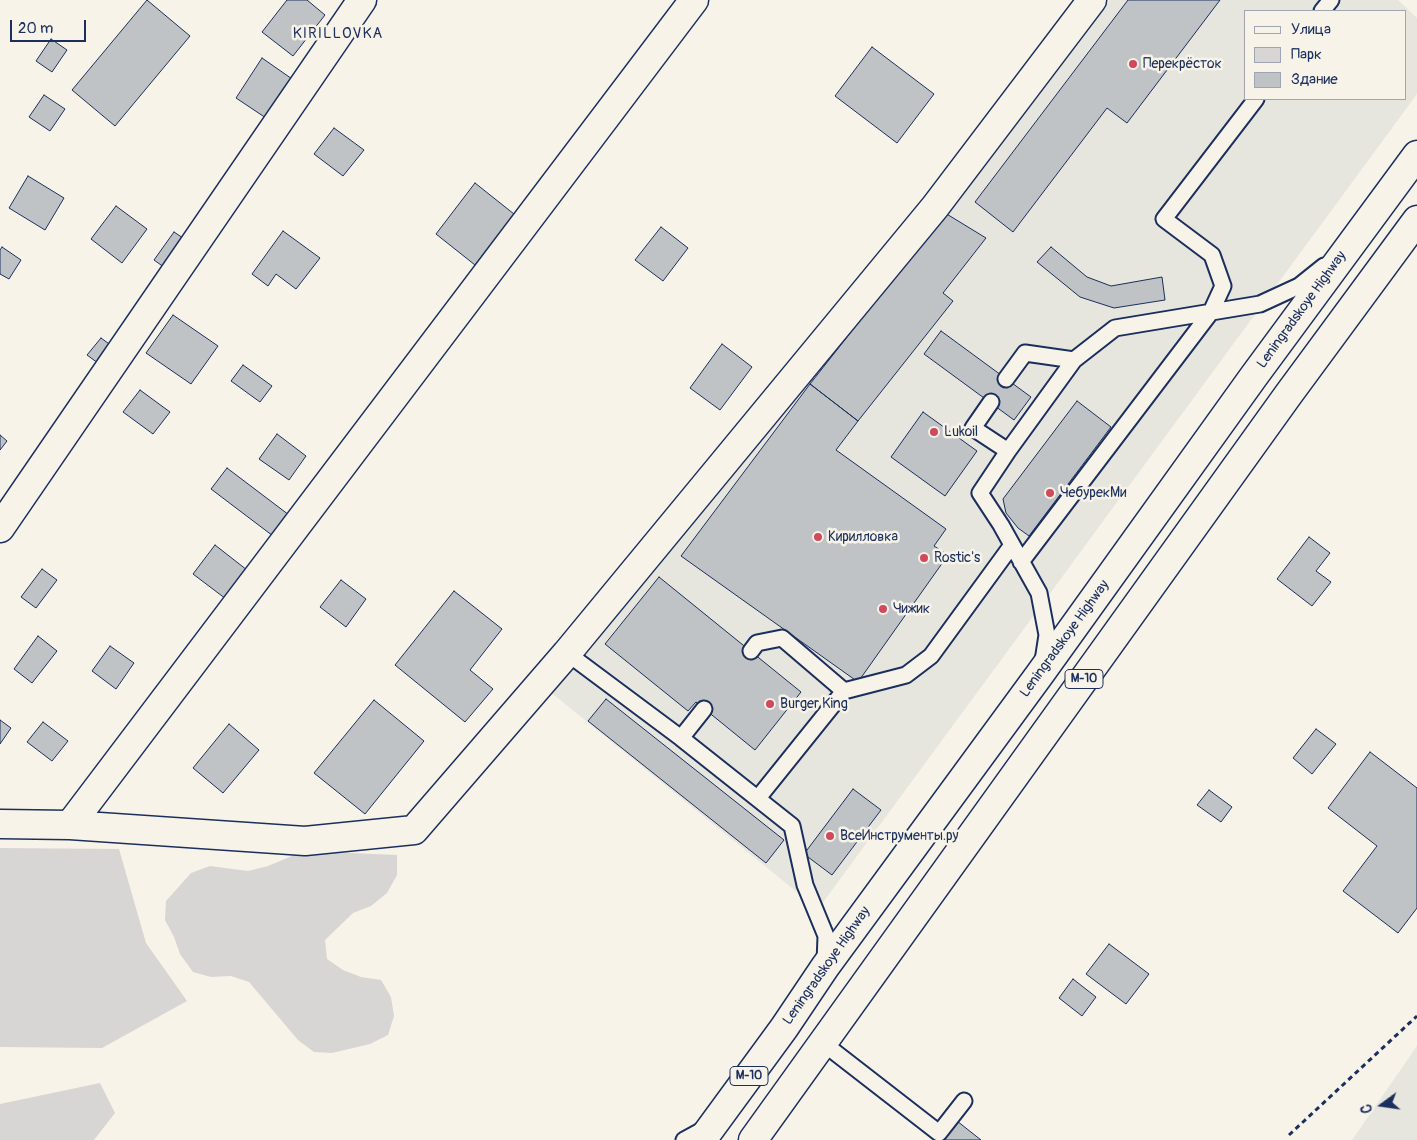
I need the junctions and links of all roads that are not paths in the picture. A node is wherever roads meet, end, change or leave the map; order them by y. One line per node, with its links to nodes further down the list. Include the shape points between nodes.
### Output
1 (362, 0): 15 (main road)
2 (694, 0): 26 (main road)
3 (1092, 0): 19 (main road, via 935,207)
4 (1331, 0): 5 (lane)
5 (1323, 10)
6 (1255, 100): 10 (lane, via 1164,219 1212,255 1222,286)
7 (1417, 155): 9 (main road, Leningradskoye Highway / М-10)
8 (1417, 220): 28 (main road, М-10)
9 (1349, 246): 10 (lane, via 1299,286 1260,304); 20 (main road, Leningradskoye Highway / М-10)
10 (1211, 312): 11 (lane, via 1115,328); 17 (lane)
11 (1074, 360): 12 (lane, via 1025,353); 14 (lane)
12 (1006, 379)
13 (990, 402): 14 (lane, via 973,428)
14 (1008, 451): 16 (lane, via 980,493)
15 (0, 528)
16 (1012, 546): 17 (lane); 21 (lane, via 931,656 906,675)
17 (1021, 562): 20 (lane, via 1039,593 1047,635)
18 (751, 651): 21 (lane, via 757,644 782,638)
19 (567, 652): 23 (lane); 26 (main road, via 414,830 305,841)
20 (1040, 674): 27 (main road, Leningradskoye Highway / М-10)
21 (844, 691): 24 (lane)
22 (704, 709): 23 (lane)
23 (681, 738): 24 (lane)
24 (758, 798): 27 (lane, via 792,826 805,885 826,936)
25 (0, 824): 26 (main road)
26 (70, 825)
27 (825, 967): 30 (main road, Leningradskoye Highway / М-10)
28 (823, 1043): 29 (lane, via 939,1133); 32 (main road, М-10)
29 (964, 1101)
30 (708, 1132): 31 (lane)
31 (684, 1140)
32 (753, 1140)

